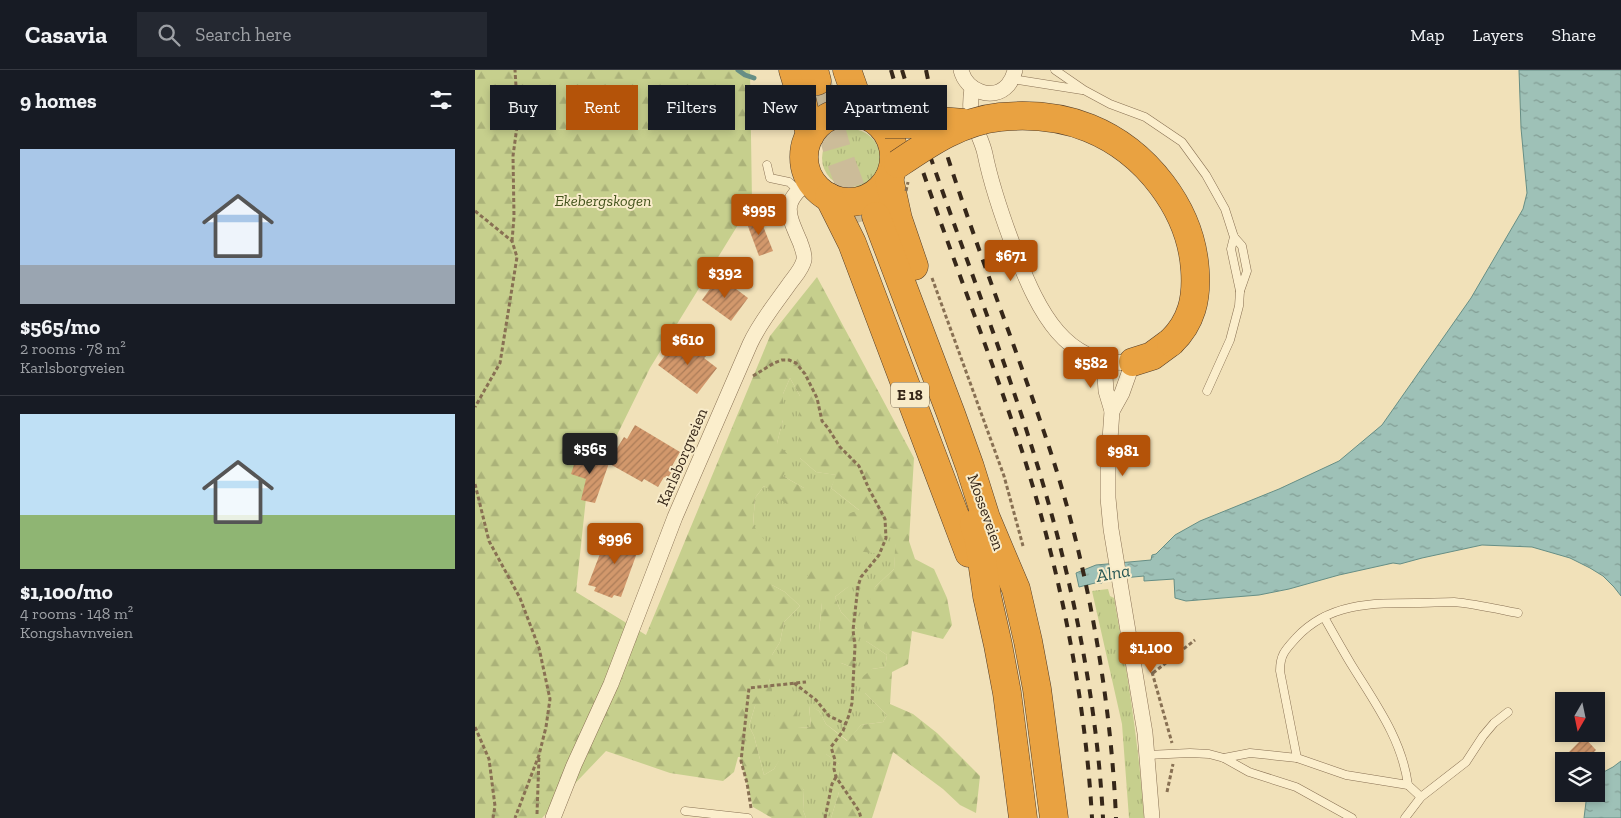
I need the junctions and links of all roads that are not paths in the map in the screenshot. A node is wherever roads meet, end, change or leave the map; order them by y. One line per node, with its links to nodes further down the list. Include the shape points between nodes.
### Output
1 (961, 70): 6 (street)
2 (1055, 70): 7 (lane)
3 (821, 73): 5 (highway, E 18); 13 (highway, E 18, via 801,96)
4 (1014, 74): 7 (lane); 8 (street, via 1008,85)
5 (837, 85)
6 (972, 88): 8 (street); 14 (street, via 971,112)
7 (1084, 90): 18 (lane, via 1145,118 1182,142 1216,192)
8 (995, 93): 14 (street)
9 (826, 119): 13 (highway)
10 (947, 122): 11 (highway, bridge)
11 (968, 124): 16 (highway, bridge, via 943,136); 21 (highway, bridge, via 985,119 1029,116 1090,128 1124,148 1164,187 1189,237 1195,262 1194,304 1180,334 1152,356)
12 (887, 130): 16 (highway, E 18, via 893,144)
13 (810, 135): 17 (highway, E 18, via 805,162)
14 (985, 151): 20 (street, via 1002,216 1040,308 1053,328 1067,341 1081,352)
15 (767, 165): 17 (lane, via 770,178)
16 (894, 170): 17 (highway, via 883,188 863,200 840,201); 24 (highway, E 18, via 898,219 996,489)
17 (812, 189): 25 (highway, E 18, via 852,243); 36 (street, Karlsborgveien, via 790,202 789,209 801,267 752,338 682,500 618,666)
18 (1234, 237): 19 (lane, via 1231,249); 19 (lane, via 1242,246 1247,272)
19 (1241, 291): 22 (lane, via 1230,340)
20 (1104, 361): 21 (street); 23 (street)
21 (1133, 362): 23 (street)
22 (1207, 391)
23 (1112, 411): 29 (street, via 1108,498)
24 (1017, 588): 25 (highway, Mosseveien / E 18, via 986,518 954,423 869,218 979,540); 38 (highway, Mosseveien / E 18, via 1037,690)
25 (987, 596): 37 (highway, Mosseveien / E 18, via 1008,702)
26 (1518, 612): 27 (lane, via 1454,602 1389,603 1359,605)
27 (1325, 617): 31 (lane, via 1301,632 1280,661); 32 (lane, via 1397,741)
28 (1508, 712): 33 (lane, via 1483,736 1466,762)
29 (1147, 755): 30 (lane, via 1209,754); 39 (street)
30 (1224, 758): 31 (lane, via 1250,753); 40 (lane, via 1249,772 1296,787)
31 (1297, 758): 32 (lane, via 1345,775)
32 (1408, 785): 33 (lane)
33 (1421, 797): 41 (lane)
34 (685, 811): 35 (lane)
35 (750, 815)
36 (553, 818)
37 (1023, 818)
38 (1054, 818)
39 (1152, 818)
40 (1352, 818)
41 (1405, 818)

